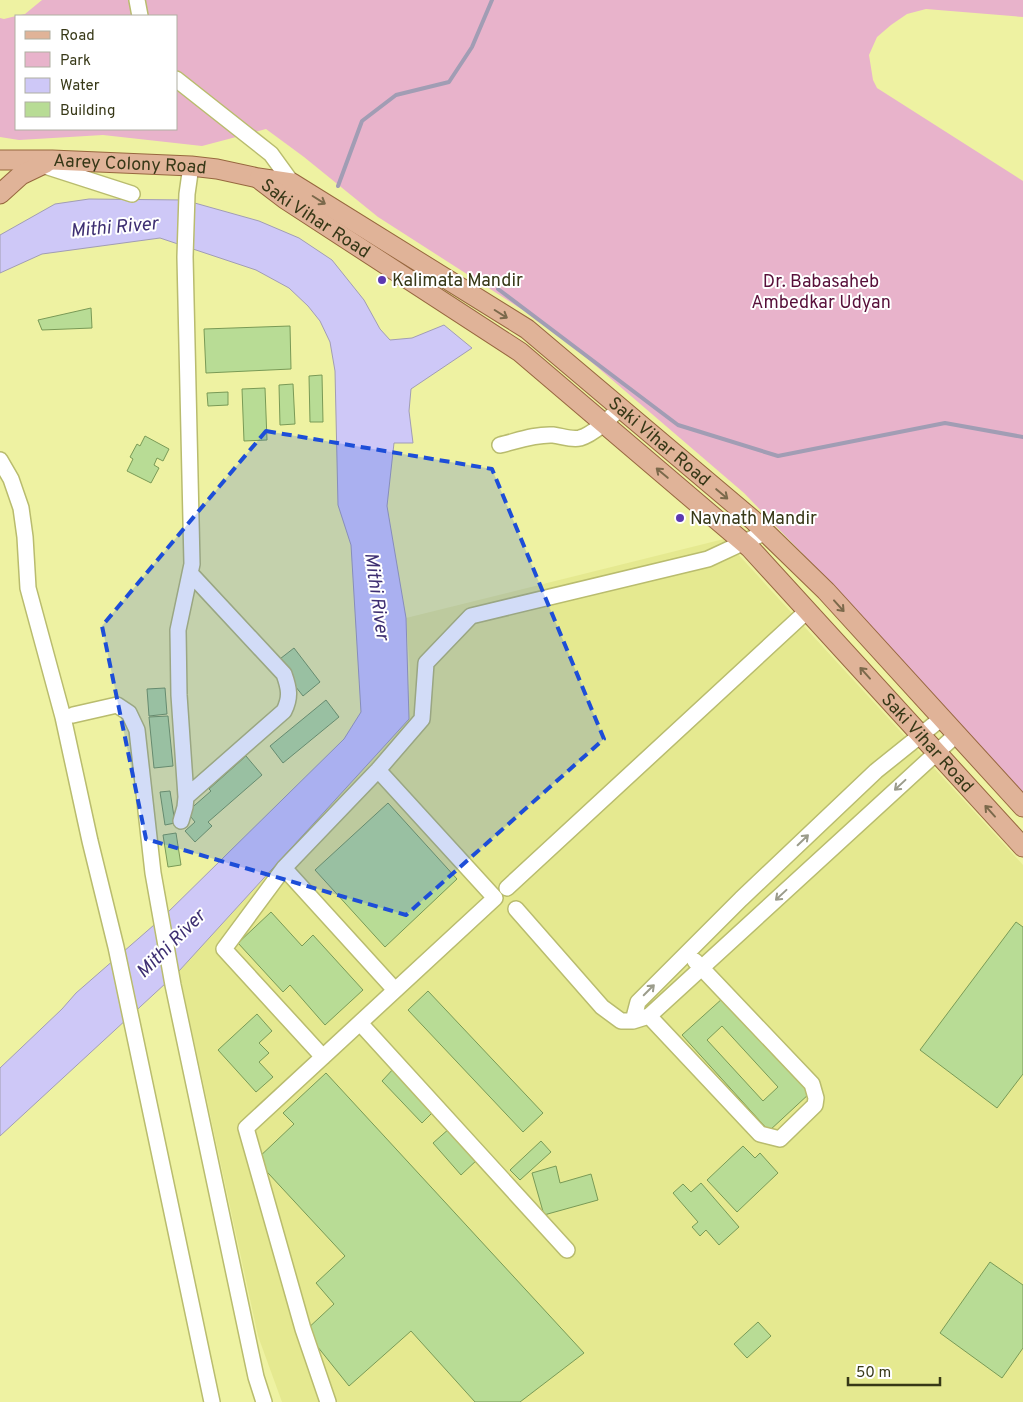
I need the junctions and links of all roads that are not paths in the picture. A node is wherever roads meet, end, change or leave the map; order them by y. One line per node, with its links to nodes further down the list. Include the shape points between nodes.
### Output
1 (137, 0): 2 (street)
2 (140, 15)
3 (178, 81): 8 (street, via 271,154)
4 (0, 160): 5 (main road, Aarey Colony Road)
5 (47, 163): 6 (main road, Aarey Colony Road); 9 (main road, via 21,175); 10 (street)
6 (191, 166): 7 (main road, Aarey Colony Road, via 217,168); 21 (street, via 185,257)
7 (258, 178): 8 (main road, Saki Vihar Road)
8 (288, 191): 11 (main road, Saki Vihar Road, one-way to 11); 12 (main road, Saki Vihar Road)
9 (0, 194)
10 (132, 194)
11 (480, 300): 12 (main road); 13 (main road, Saki Vihar Road, one-way to 13, via 526,329)
12 (467, 318): 14 (main road, Saki Vihar Road, via 520,352)
13 (563, 360): 14 (main road); 15 (main road, Saki Vihar Road)
14 (548, 376): 16 (main road, Saki Vihar Road)
15 (620, 408): 16 (street); 19 (main road, Saki Vihar Road, one-way to 19)
16 (604, 424): 17 (street, via 580,438 535,436); 20 (main road, Saki Vihar Road, one-way to 16)
17 (500, 445)
18 (0, 460): 49 (street, via 21,508 28,588 63,717 116,948)
19 (766, 532): 20 (street); 24 (main road, Saki Vihar Road, one-way to 24, via 826,591)
20 (744, 543): 22 (main road, Saki Vihar Road); 28 (street, via 708,559 472,616 426,663 422,719)
21 (190, 573): 29 (street, via 178,630); 29 (street, via 284,674 290,689 284,711)
22 (807, 611): 26 (main road, Saki Vihar Road, one-way to 22); 36 (street)
23 (73, 715): 48 (street, via 117,705 129,713 137,730 153,873 173,985)
24 (942, 718): 25 (main road, Saki Vihar Road); 26 (street)
25 (957, 734): 27 (street); 30 (main road, Saki Vihar Road)
26 (921, 735): 27 (main road, Saki Vihar Road); 31 (street, via 876,771)
27 (936, 752): 33 (street, one-way to 33); 34 (main road, Saki Vihar Road, one-way to 27)
28 (378, 770): 35 (street); 42 (street, via 495,898)
29 (186, 797): 32 (street)
30 (1023, 807)
31 (831, 814): 33 (street); 37 (street, one-way to 31)
32 (181, 821)
33 (848, 833): 39 (street, one-way to 39)
34 (1023, 847)
35 (284, 868): 42 (street); 46 (street, via 224,949)
36 (506, 888)
37 (741, 899): 39 (street); 40 (street)
38 (516, 909): 45 (street, via 602,1008 621,1020)
39 (759, 915): 41 (street)
40 (686, 954): 41 (street); 45 (street, one-way to 40, via 638,1002)
41 (701, 967): 43 (street); 43 (street, via 812,1084 815,1105 786,1134 780,1139 760,1134)
42 (396, 990): 44 (street)
43 (649, 1016): 45 (street)
44 (360, 1022): 46 (street); 47 (street)
45 (633, 1022)
46 (323, 1057): 52 (street, via 246,1128 303,1329)
47 (567, 1250)
48 (256, 1377): 50 (street); 51 (street)
49 (212, 1402)
50 (264, 1402)
51 (269, 1402)
52 (328, 1402)

